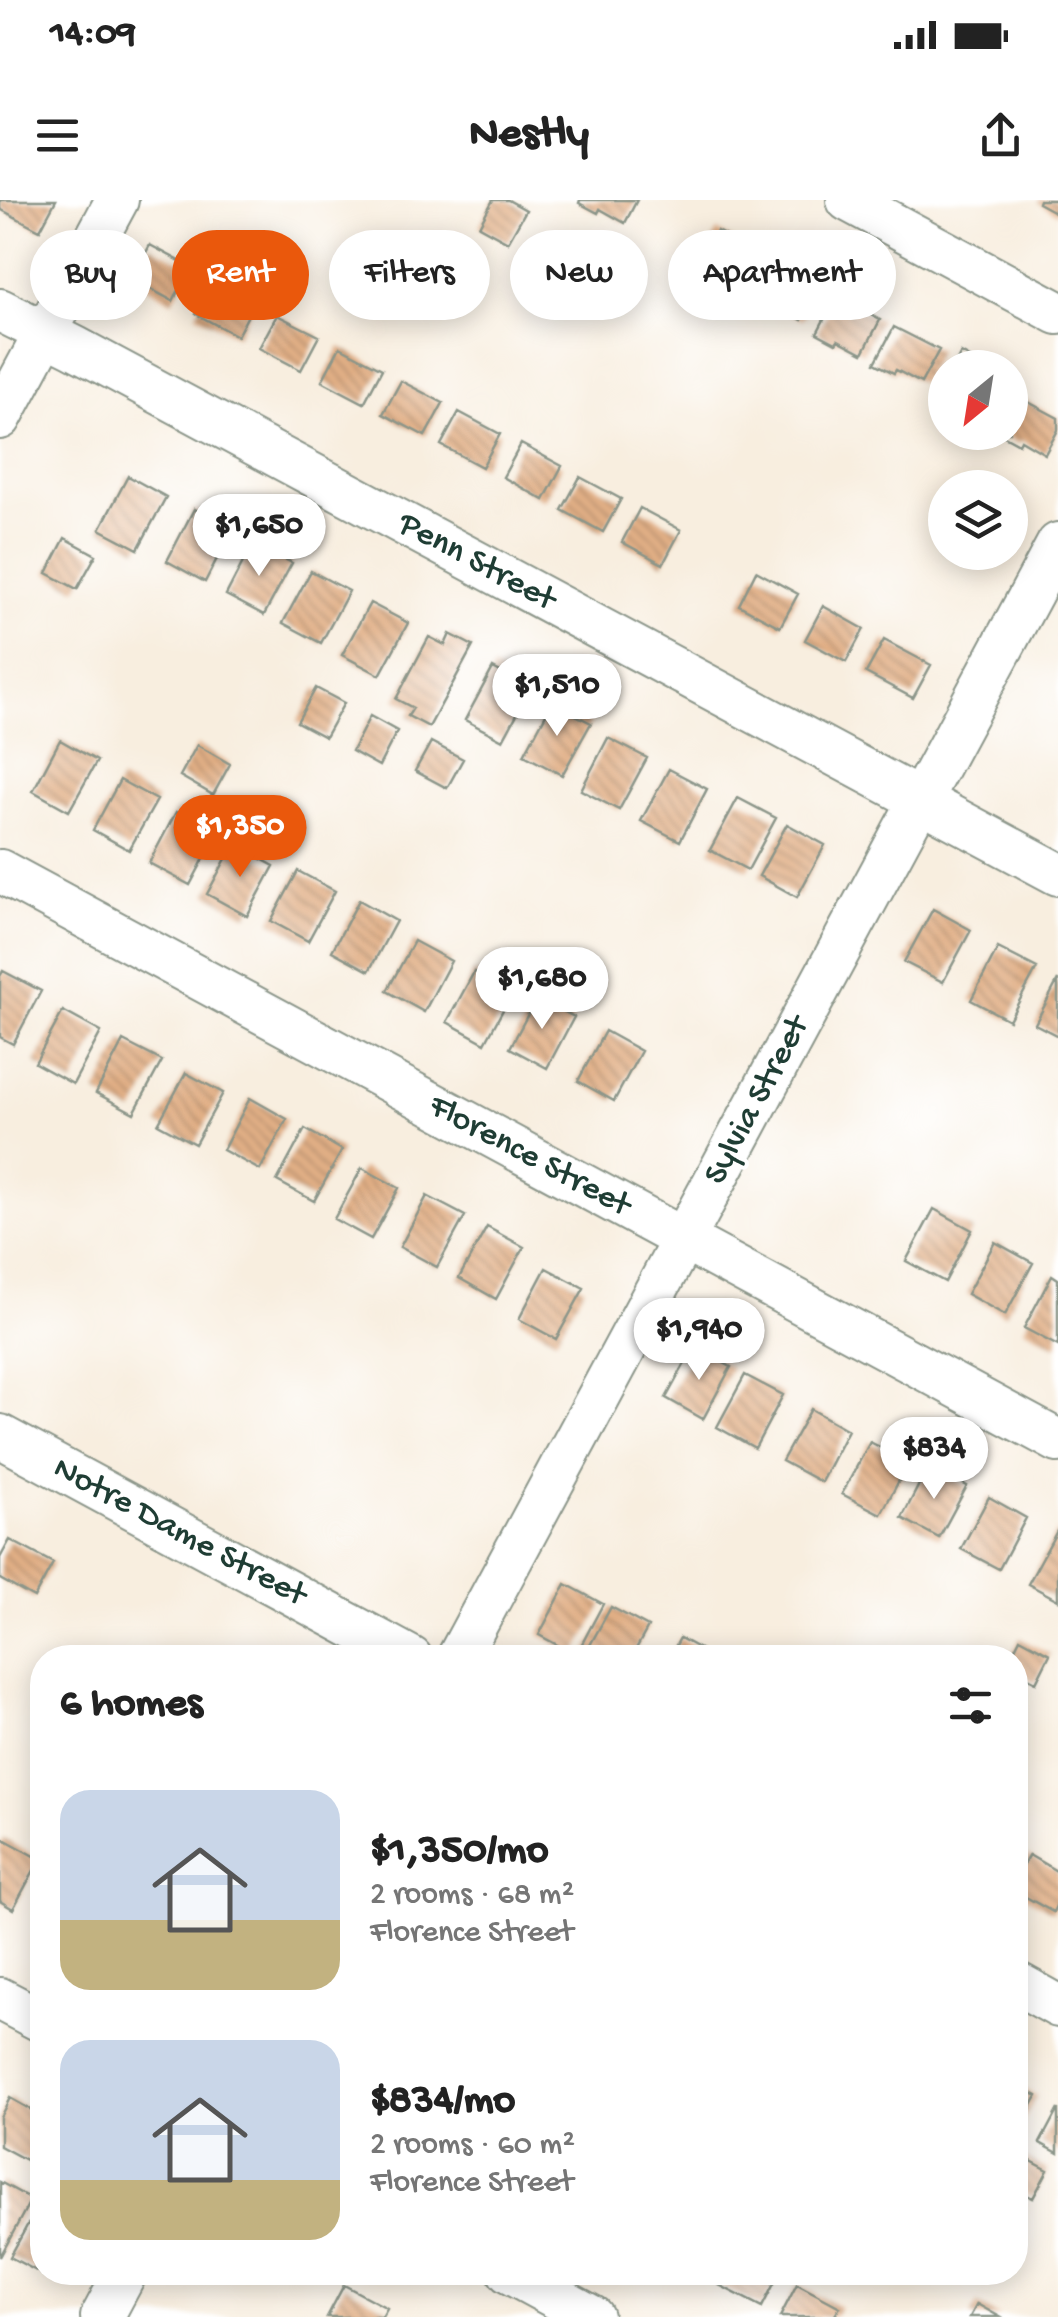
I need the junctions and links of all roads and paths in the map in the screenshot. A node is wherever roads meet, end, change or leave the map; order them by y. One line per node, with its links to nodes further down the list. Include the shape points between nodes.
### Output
1 (117, 200): 5 (street)
2 (848, 200): 4 (street)
3 (0, 310): 5 (street, Penn Street)
4 (1058, 313)
5 (46, 332): 6 (street); 8 (street, Penn Street)
6 (0, 418)
7 (1058, 544): 8 (street, Sylvia Street)
8 (920, 802): 10 (street, Penn Street); 11 (street, Sylvia Street)
9 (0, 871): 11 (street, Florence Street)
10 (1058, 874)
11 (684, 1240): 13 (street, Florence Street); 15 (street, Sylvia Street)
12 (0, 1436): 14 (street, Notre Dame Street)
13 (1058, 1442)
14 (387, 1645)
15 (465, 1645)
16 (1028, 1989): 18 (street)
17 (0, 1998): 19 (street)
18 (1058, 2006)
19 (30, 2015)
20 (119, 2285): 22 (street)
21 (533, 2285): 23 (street)
22 (102, 2317)
23 (592, 2317)

